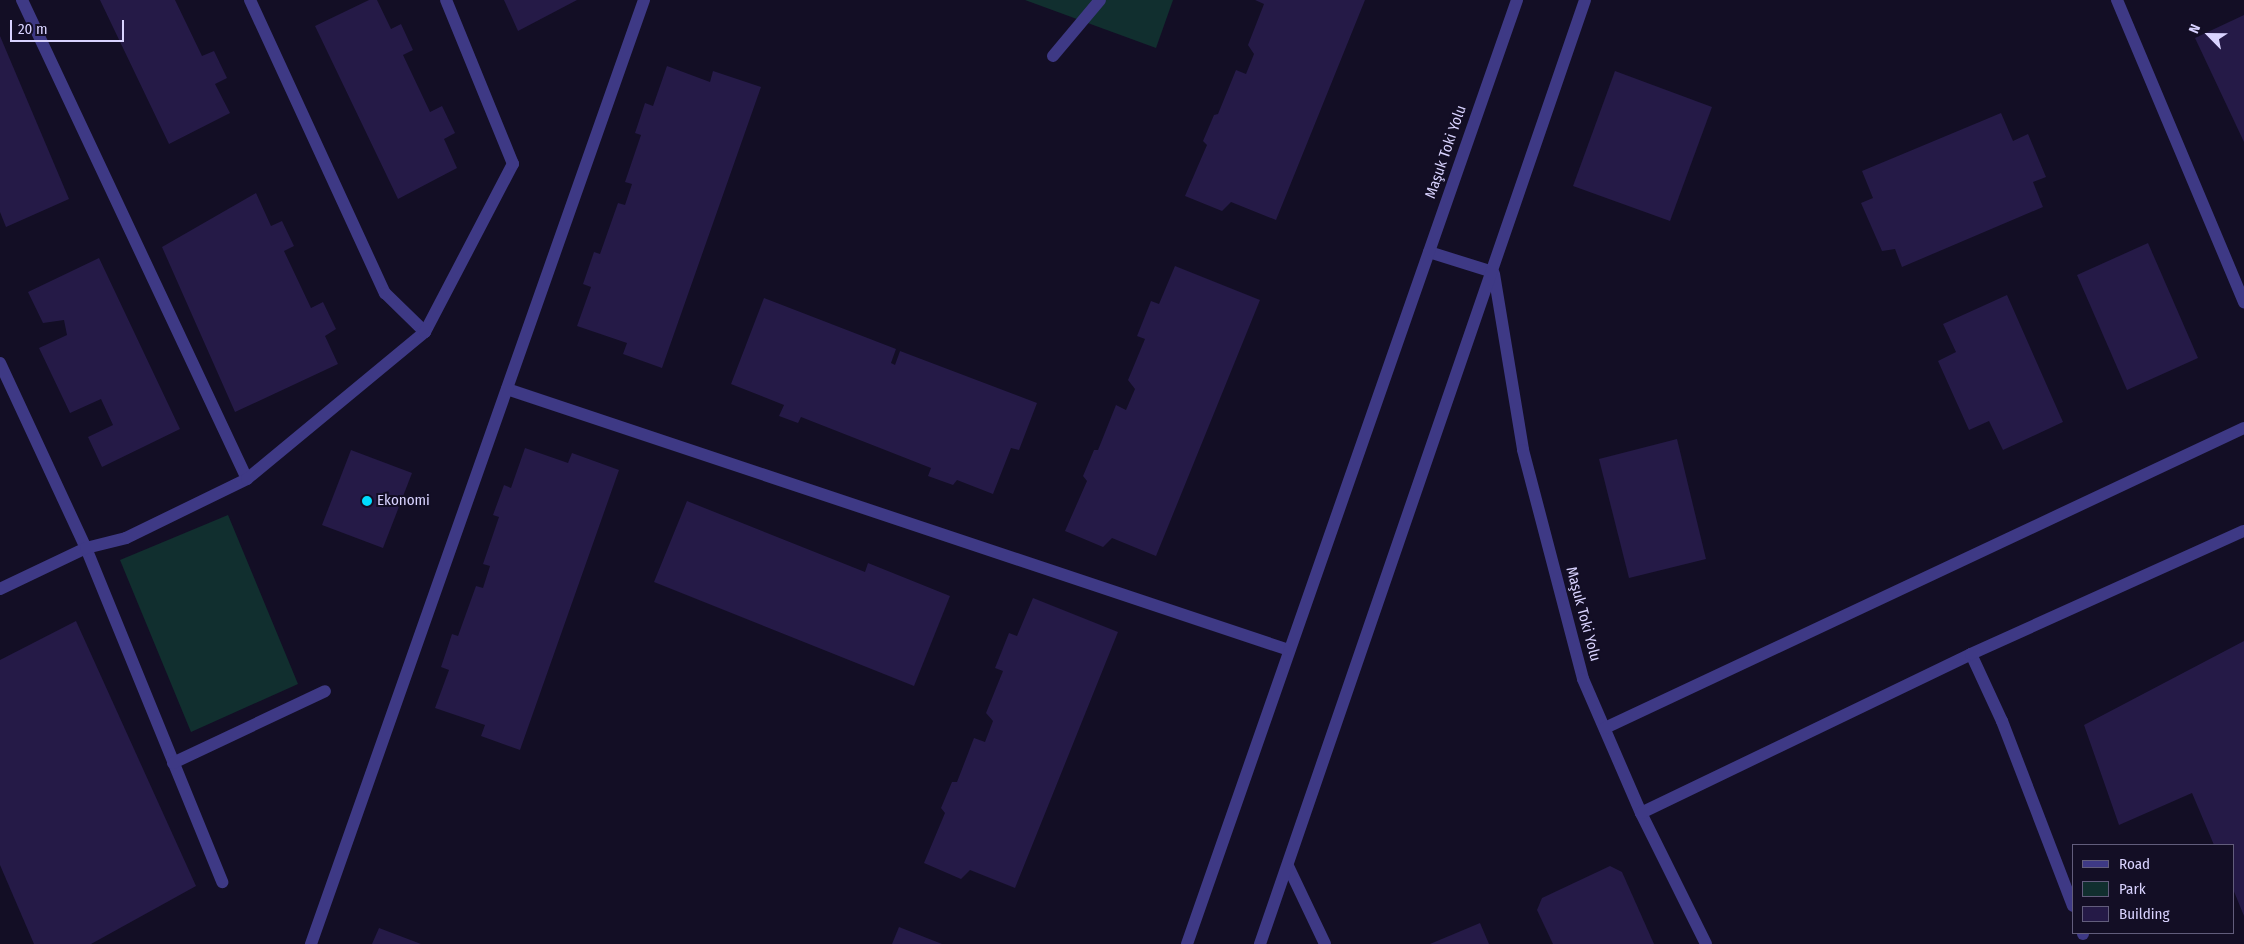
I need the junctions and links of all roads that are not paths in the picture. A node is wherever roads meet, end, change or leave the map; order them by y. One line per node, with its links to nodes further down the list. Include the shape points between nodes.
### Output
1 (22, 0): 17 (street)
2 (250, 0): 13 (street, via 385,293)
3 (446, 0): 13 (street, via 513,164)
4 (644, 0): 15 (street)
5 (1100, 0): 9 (street)
6 (1517, 0): 10 (street, Maşuk Toki Yolu)
7 (1585, 0): 11 (street, Maşuk Toki Yolu)
8 (2117, 0): 12 (street)
9 (1053, 56)
10 (1429, 252): 11 (street); 21 (street, Maşuk Toki Yolu)
11 (1493, 272): 24 (street, Maşuk Toki Yolu, via 1523,450 1583,680); 27 (street)
12 (2244, 302)
13 (426, 332): 17 (street)
14 (0, 363): 19 (street)
15 (507, 389): 21 (street); 30 (street)
16 (2244, 428): 24 (street)
17 (247, 479): 19 (street, via 126,538)
18 (2244, 531): 22 (street)
19 (86, 548): 20 (street); 25 (street)
20 (0, 589)
21 (1289, 650): 31 (street, Maşuk Toki Yolu)
22 (1971, 654): 26 (street); 29 (street, via 2002,721)
23 (325, 691): 25 (street)
24 (1605, 728): 26 (street, Maşuk Toki Yolu)
25 (173, 763): 28 (street)
26 (1641, 813): 34 (street, Maşuk Toki Yolu)
27 (1288, 866): 32 (street); 33 (street)
28 (222, 882)
29 (2072, 903)
30 (312, 944)
31 (1187, 944)
32 (1260, 944)
33 (1325, 944)
34 (1706, 944)

